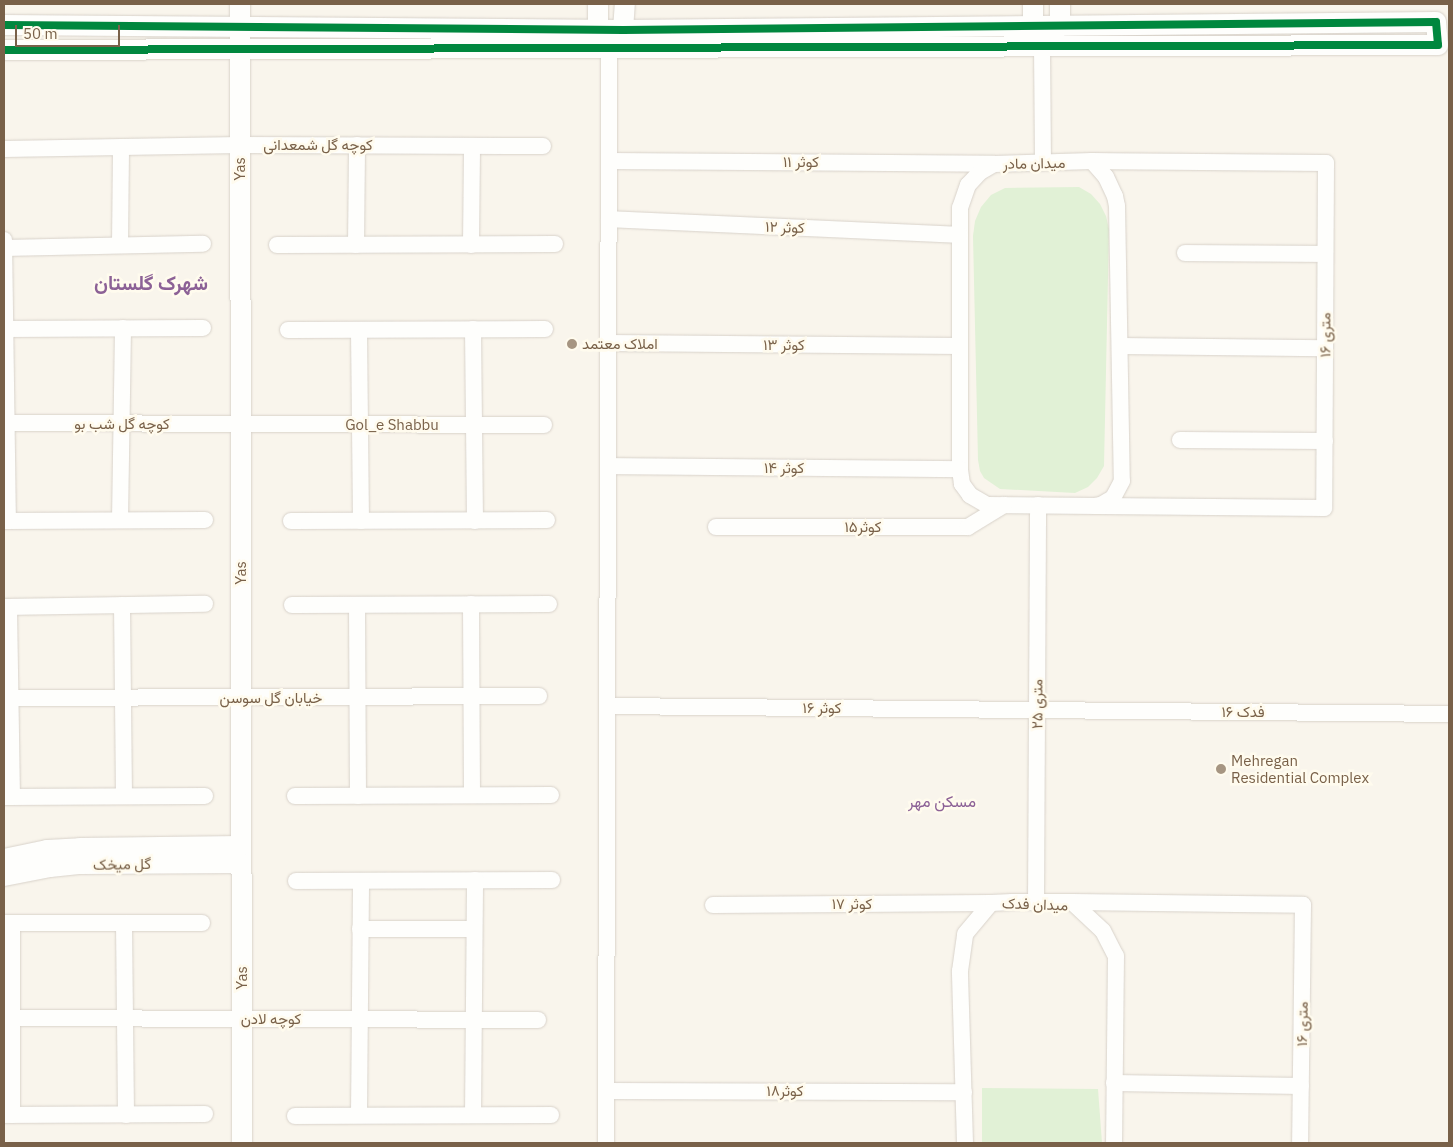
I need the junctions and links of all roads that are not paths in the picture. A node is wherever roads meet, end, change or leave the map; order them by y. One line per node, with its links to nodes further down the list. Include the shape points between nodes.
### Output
1 (240, 4): 8 (street, Yas)
2 (598, 4): 10 (street)
3 (624, 4): 11 (street)
4 (1033, 4): 9 (street)
5 (1060, 4): 7 (street)
6 (4, 25): 8 (street)
7 (1060, 25): 9 (street); 12 (street); 12 (street, via 1436,22 1438,45)
8 (240, 26): 10 (street); 13 (street, Yas)
9 (1033, 26): 11 (street); 12 (street)
10 (598, 28): 11 (street); 14 (street)
11 (624, 30): 14 (street)
12 (1042, 47): 14 (street); 24 (street)
13 (240, 48): 14 (street); 15 (street); 16 (street, Yas)
14 (609, 48): 22 (street)
15 (4, 50)
16 (240, 145): 17 (street, کوچه گل شمعدانی); 20 (street, کوچه گل شمعدانی); 52 (street, Yas)
17 (357, 146): 18 (street, کوچه گل شمعدانی); 33 (street)
18 (472, 146): 19 (street, کوچه گل شمعدانی); 34 (street)
19 (543, 146)
20 (121, 147): 21 (street, کوچه گل شمعدانی); 35 (street)
21 (4, 149)
22 (609, 161): 26 (street, کوثر ۱۱); 27 (street)
23 (1092, 161): 24 (street, میدان مادر); 25 (street, میدان مادر); 48 (street, via 1111,186 1117,206)
24 (1043, 162): 26 (street, میدان مادر)
25 (1326, 163): 38 (street, ۱۶ متری)
26 (994, 164): 28 (street, میدان مادر, via 974,178 964,192 960,208)
27 (609, 220): 28 (street, کوثر ۱۲); 46 (street)
28 (960, 235): 47 (street, میدان مادر)
29 (4, 240): 36 (street)
30 (203, 244): 35 (street)
31 (555, 244): 34 (street)
32 (278, 245): 33 (street)
33 (356, 245): 34 (street)
34 (471, 245)
35 (120, 246): 36 (street)
36 (4, 248): 41 (street)
37 (1185, 253): 38 (street)
38 (1326, 254): 49 (street, ۱۶ متری)
39 (123, 328): 40 (street); 41 (street); 51 (street)
40 (203, 328)
41 (4, 329): 50 (street)
42 (473, 329): 43 (street); 45 (street); 54 (street)
43 (545, 329)
44 (288, 330): 45 (street)
45 (359, 330): 53 (street)
46 (609, 343): 47 (street, کوثر ۱۳); 58 (street)
47 (960, 346): 59 (street, میدان مادر)
48 (1120, 346): 49 (street); 62 (street, via 1122,481 1113,498)
49 (1325, 348): 57 (street, ۱۶ متری)
50 (6, 423): 51 (street, کوچه گل شب بو); 67 (street)
51 (122, 424): 52 (street, کوچه گل شب بو); 64 (street)
52 (241, 425): 53 (street, Gol_e Shabbu); 84 (street, Yas)
53 (360, 425): 54 (street, Gol_e Shabbu); 69 (street)
54 (474, 425): 55 (street, Gol_e Shabbu); 70 (street)
55 (544, 425)
56 (1180, 440): 57 (street)
57 (1325, 441): 63 (street, ۱۶ متری)
58 (608, 466): 59 (street, کوثر ۱۴); 85 (street)
59 (960, 470): 60 (street, میدان مادر, via 962,484 970,495 987,505)
60 (1004, 505): 61 (street, میدان مادر); 71 (street, کوثر۱۵, via 968,527)
61 (1038, 506): 62 (street, میدان مادر); 86 (street, ۲۵ متری)
62 (1095, 506): 63 (street, میدان مادر)
63 (1324, 508)
64 (120, 520): 65 (street); 67 (street)
65 (205, 520)
66 (547, 520): 70 (street)
67 (6, 521)
68 (291, 521): 69 (street)
69 (361, 521): 70 (street)
70 (475, 521)
71 (716, 527)
72 (205, 604): 75 (street)
73 (471, 604): 74 (street); 77 (street); 81 (street)
74 (549, 604)
75 (122, 605): 78 (street); 83 (street)
76 (292, 605): 77 (street)
77 (357, 605): 80 (street)
78 (6, 607): 82 (street)
79 (539, 696): 81 (street, خیابان گل سوسن)
80 (358, 697): 81 (street, خیابان گل سوسن); 84 (street, خیابان گل سوسن); 94 (street)
81 (472, 697): 89 (street)
82 (7, 698): 83 (street, خیابان گل سوسن); 88 (street)
83 (123, 698): 84 (street, خیابان گل سوسن); 91 (street)
84 (241, 698): 96 (street, Yas)
85 (607, 706): 86 (street, کوثر ۱۶); 120 (street)
86 (1037, 710): 87 (street, فدک ۱۶); 105 (street, ۲۵ متری)
87 (1449, 714)
88 (7, 762): 95 (street)
89 (472, 795): 90 (street); 94 (street)
90 (551, 795)
91 (124, 796): 92 (street); 95 (street)
92 (205, 796)
93 (295, 796): 94 (street)
94 (358, 796)
95 (8, 797)
96 (242, 854): 97 (street, گل میخک, via 80,848 47,850); 98 (street, گل میخک, via 81,864); 114 (street, Yas)
97 (4, 859)
98 (4, 876)
99 (361, 880): 100 (street); 102 (street); 110 (street)
100 (475, 880): 101 (street); 111 (street)
101 (552, 880)
102 (296, 881)
103 (1072, 902): 105 (street, میدان فدک); 118 (street, میدان فدک, via 1103,931 1116,956); 119 (street, ۱۶ متری, via 1303,906)
104 (992, 903): 105 (street, میدان فدک); 106 (street, کوثر ۱۷); 121 (street, میدان فدک, via 965,934 960,971)
105 (1036, 904)
106 (713, 905)
107 (8, 923): 108 (street); 112 (street)
108 (124, 923): 109 (street); 113 (street)
109 (202, 923)
110 (360, 929): 111 (street); 115 (street)
111 (474, 929): 116 (street)
112 (7, 1018): 113 (street, کوچه لادن); 124 (street)
113 (125, 1018): 114 (street, کوچه لادن); 122 (street)
114 (242, 1019): 115 (street, کوچه لادن); 129 (street, Yas)
115 (360, 1020): 116 (street, کوچه لادن); 125 (street)
116 (473, 1020): 117 (street, کوچه لادن); 126 (street)
117 (538, 1020)
118 (1114, 1082): 119 (street); 132 (street, میدان فدک)
119 (1301, 1086): 133 (street, ۱۶ متری)
120 (606, 1090): 121 (street, کوثر۱۸); 130 (street)
121 (964, 1092): 131 (street, میدان فدک)
122 (126, 1114): 123 (street); 124 (street)
123 (205, 1114)
124 (8, 1115)
125 (359, 1115): 126 (street); 128 (street)
126 (473, 1115): 127 (street)
127 (551, 1115)
128 (295, 1116)
129 (242, 1143)
130 (606, 1143)
131 (965, 1143)
132 (1114, 1143)
133 (1300, 1143)

